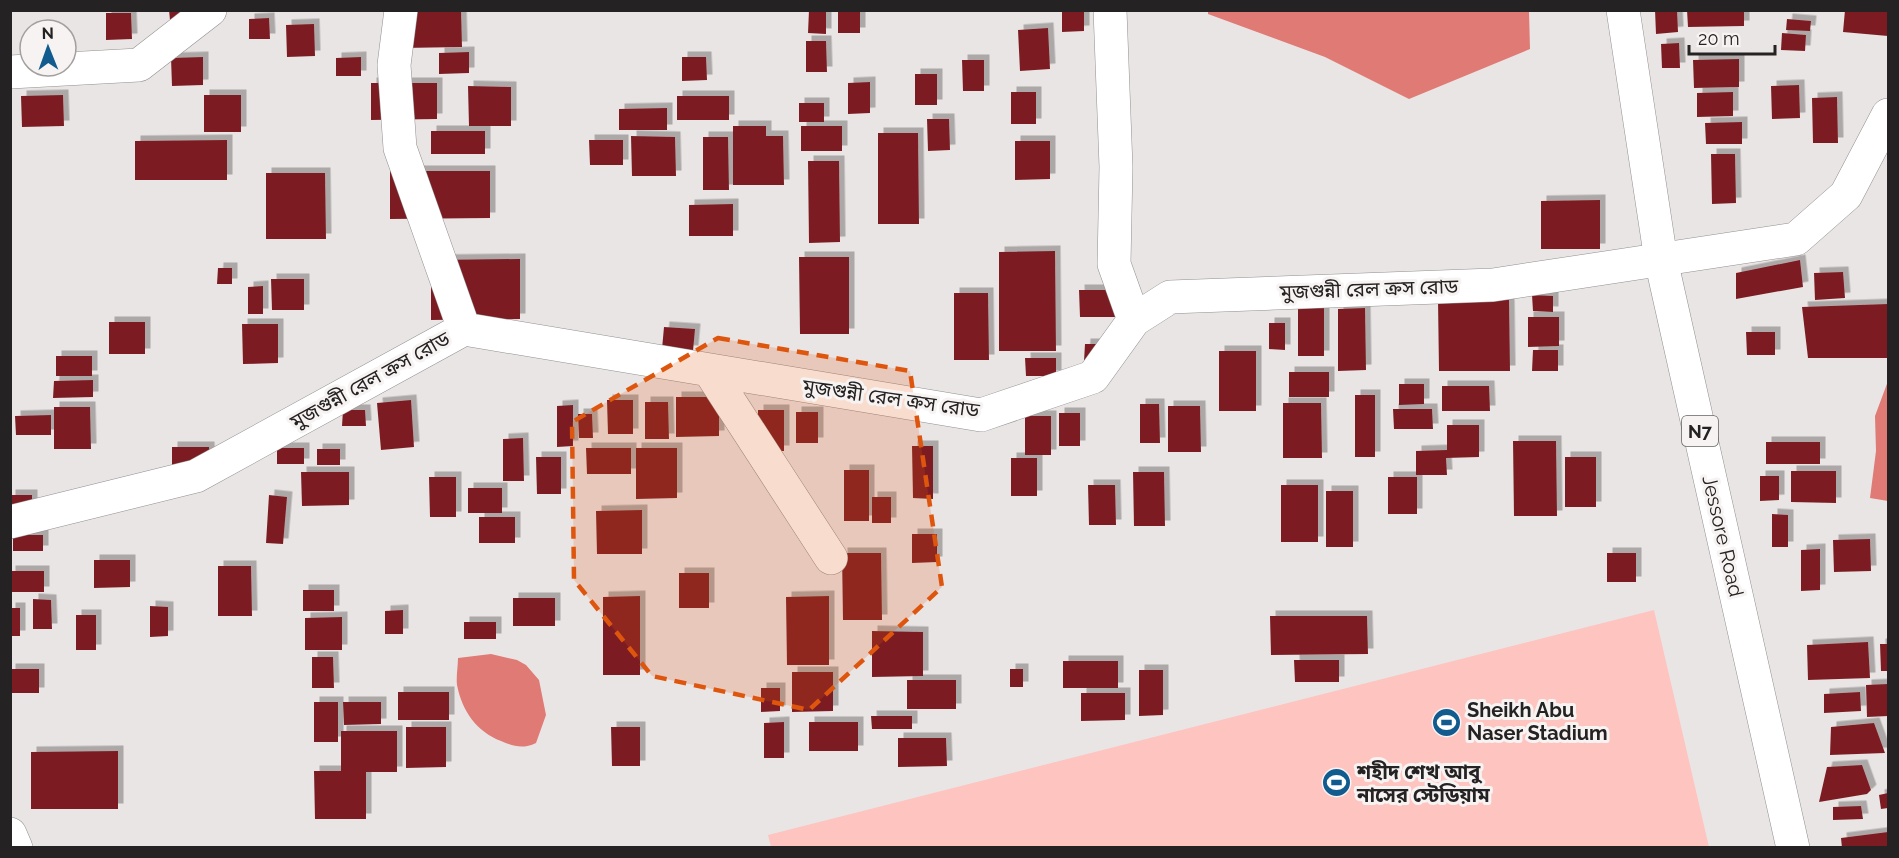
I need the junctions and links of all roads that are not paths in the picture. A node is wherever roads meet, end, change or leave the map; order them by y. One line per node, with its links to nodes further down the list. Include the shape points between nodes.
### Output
1 (210, 10): 5 (main road, via 139,65)
2 (401, 10): 9 (main road, via 394,65 400,148)
3 (1110, 10): 8 (main road, via 1116,168 1114,264)
4 (1623, 10): 7 (main road, Jessore Road / N7)
5 (10, 72)
6 (1888, 115): 7 (main road, মুজগুন্নী রেল ক্রস রোড, via 1846,195 1797,239)
7 (1662, 260): 8 (main road, মুজগুন্নী রেল ক্রস রোড, via 1493,285 1170,297); 15 (main road, Jessore Road / N7)
8 (1134, 320): 10 (main road, মুজগুন্নী রেল ক্রস রোড, via 1093,376 981,415)
9 (464, 329): 10 (main road, মুজগুন্নী রেল ক্রস রোড); 11 (main road, মুজগুন্নী রেল ক্রস রোড, via 196,476)
10 (709, 370): 12 (main road)
11 (10, 522)
12 (831, 558)
13 (10, 834): 14 (main road)
14 (16, 848)
15 (1793, 848)

